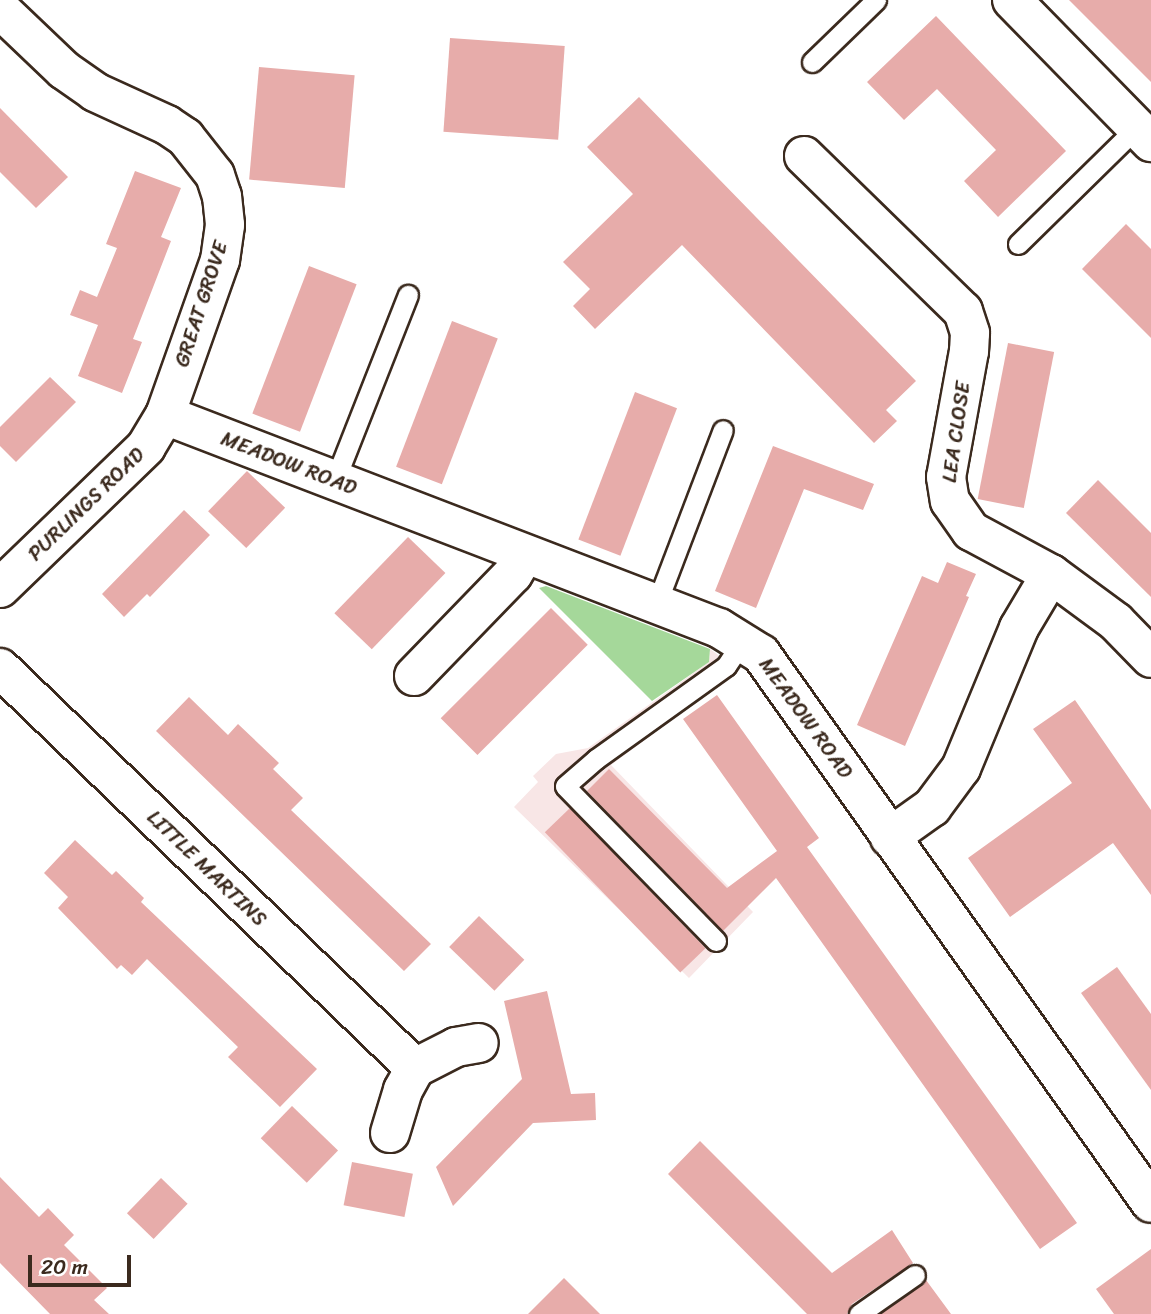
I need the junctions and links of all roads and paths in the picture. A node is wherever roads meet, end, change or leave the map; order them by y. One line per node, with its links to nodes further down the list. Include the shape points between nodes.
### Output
1 (876, 0): 4 (lane)
2 (1012, 0): 5 (street)
3 (0, 9): 9 (street, GREAT GROVE, via 64,70 95,92 185,137 215,175 225,225 220,260)
4 (812, 62)
5 (1144, 134): 7 (lane)
6 (804, 156): 13 (street, LEA CLOSE, via 963,311 970,334 969,351 946,477 950,501 971,531)
7 (1018, 244)
8 (408, 295): 11 (lane)
9 (165, 415): 11 (street, MEADOW ROAD); 14 (street, PURLINGS ROAD, via 146,447)
10 (723, 430): 15 (lane)
11 (335, 480): 12 (street, MEADOW ROAD)
12 (525, 554): 15 (street, MEADOW ROAD); 19 (street, via 513,574)
13 (1051, 574): 17 (street, LEA CLOSE, via 1116,622); 20 (street, via 1019,628 954,780 932,807)
14 (0, 588)
15 (656, 605): 16 (street, MEADOW ROAD)
16 (743, 641): 20 (street, MEADOW ROAD, via 773,668); 21 (lane, via 726,666 565,786)
17 (1151, 658)
18 (0, 668): 23 (street, LITTLE MARTINS)
19 (414, 676)
20 (890, 836): 25 (street, MEADOW ROAD)
21 (716, 941)
22 (479, 1043): 23 (street, via 456,1047)
23 (415, 1068): 24 (street)
24 (390, 1133)
25 (1151, 1203)
26 (915, 1275): 27 (lane)
27 (859, 1314)

